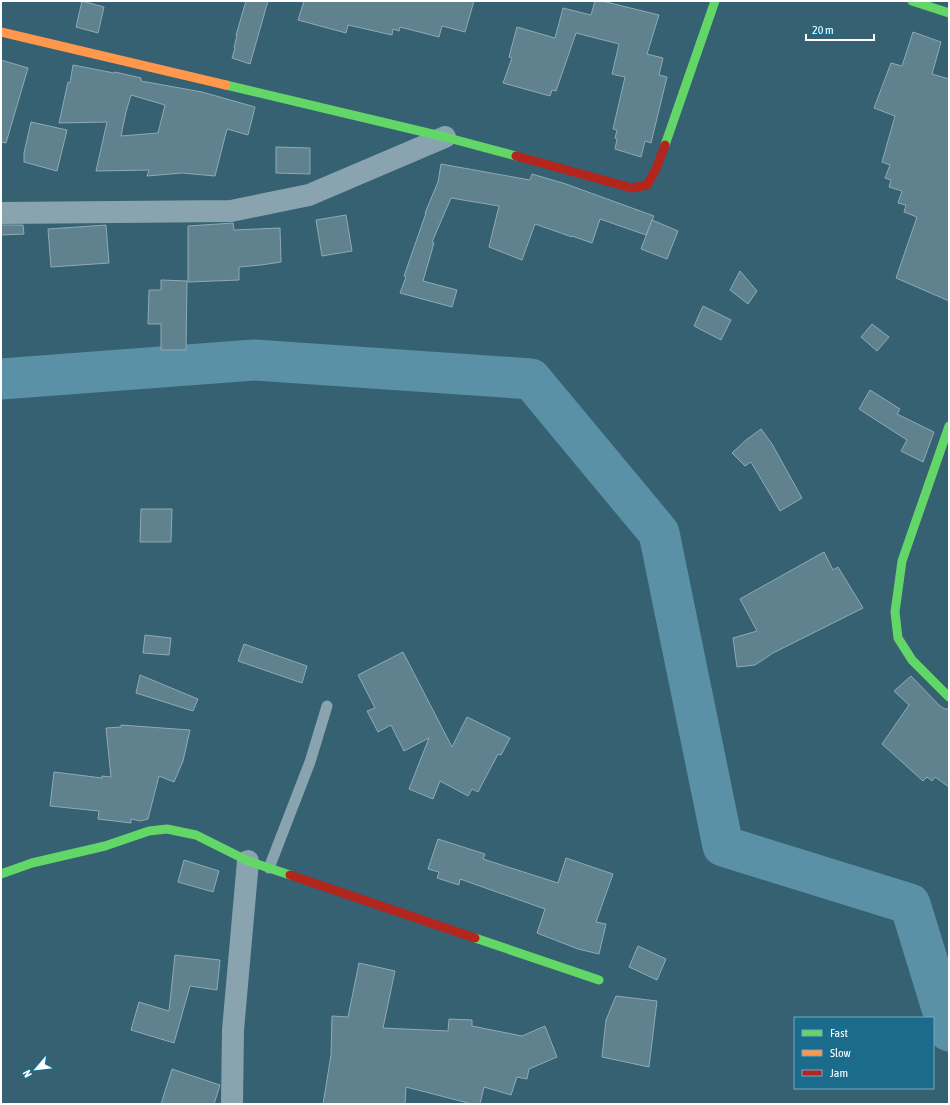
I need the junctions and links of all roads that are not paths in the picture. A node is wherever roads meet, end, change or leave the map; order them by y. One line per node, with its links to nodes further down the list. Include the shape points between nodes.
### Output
1 (715, 1): 5 (street, via 656,169 647,185 632,188)
2 (912, 1): 3 (street)
3 (949, 12)
4 (1, 32): 5 (street)
5 (445, 137): 6 (street, via 309,195 231,211)
6 (1, 213)
7 (949, 426): 8 (street, via 902,562 895,612 898,638 912,660)
8 (949, 697)
9 (327, 706): 11 (lane, via 310,762)
10 (248, 861): 11 (street); 12 (street, via 196,835 167,829 149,831 105,846 32,863); 14 (street, via 233,1030)
11 (269, 868): 13 (street)
12 (1, 874)
13 (599, 980)
14 (232, 1104)

